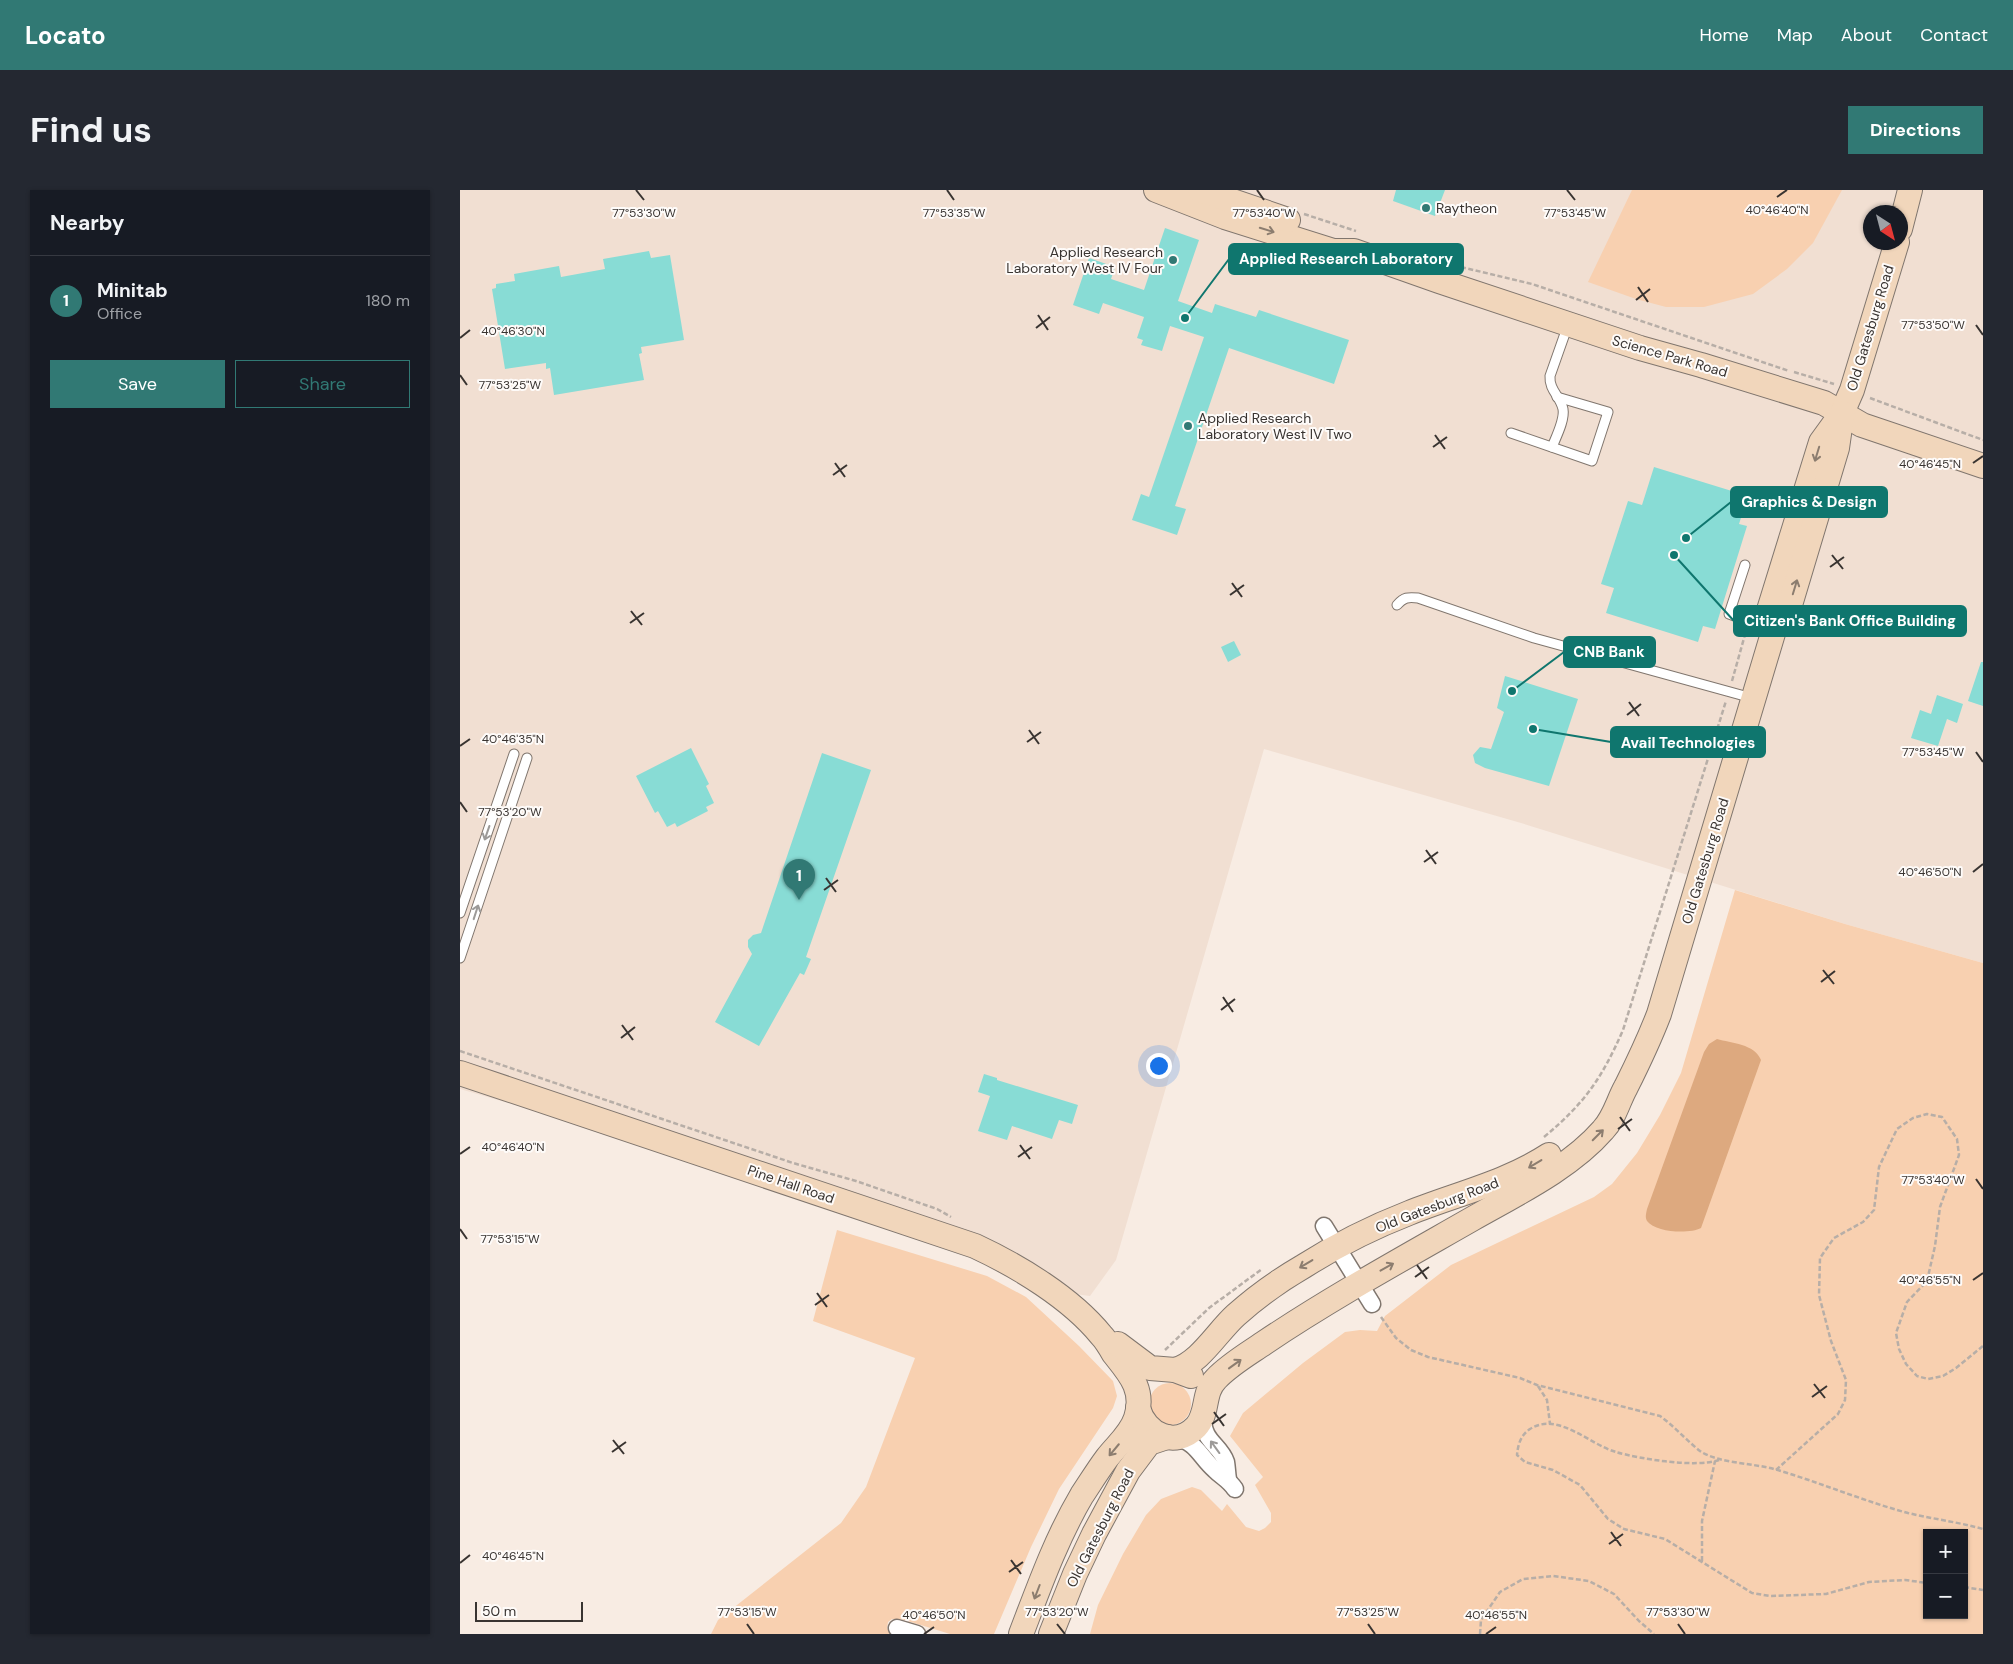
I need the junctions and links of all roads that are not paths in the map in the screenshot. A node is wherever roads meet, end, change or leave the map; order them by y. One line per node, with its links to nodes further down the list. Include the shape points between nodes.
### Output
1 (1156, 190): 5 (street, Science Park Road, one-way to 5, via 1225,217 1333,251)
2 (1200, 190): 5 (street, Science Park Road)
3 (1910, 190): 4 (street)
4 (1906, 205)
5 (1359, 242): 7 (street, Science Park Road)
6 (1895, 250): 9 (street, Old Gatesburg Road)
7 (1569, 325): 8 (lane, via 1550,376 1549,384); 9 (street, Science Park Road, via 1824,403)
8 (1557, 397): 11 (lane, via 1563,415); 11 (lane, via 1608,412 1592,461)
9 (1842, 413): 12 (street, Science Park Road, via 1862,426); 15 (street, Old Gatesburg Road, via 1837,448 1787,615)
10 (1511, 433): 11 (lane)
11 (1552, 447)
12 (1983, 466)
13 (1745, 565): 15 (lane, via 1729,614)
14 (1397, 605): 16 (lane, via 1402,599 1418,598 1534,638)
15 (1774, 630): 16 (street, Old Gatesburg Road)
16 (1754, 698): 22 (street, Old Gatesburg Road, via 1659,1014 1638,1067)
17 (514, 754): 19 (lane, one-way to 19)
18 (528, 758): 20 (lane, one-way to 18)
19 (460, 913)
20 (460, 958)
21 (460, 1073): 27 (street, Pine Hall Road, via 975,1246 1040,1282)
22 (1625, 1088): 24 (street, Old Gatesburg Road, one-way to 24, via 1556,1151 1528,1168 1410,1213); 25 (street, Old Gatesburg Road, one-way to 22, via 1531,1186 1563,1164 1604,1130)
23 (1324, 1226): 24 (street)
24 (1337, 1247): 25 (street); 28 (street, Old Gatesburg Road, one-way to 28, via 1256,1298 1195,1360)
25 (1359, 1283): 26 (street); 30 (street, Old Gatesburg Road, one-way to 25, via 1210,1387 1223,1373 1303,1316)
26 (1372, 1304)
27 (1102, 1335): 28 (street, Pine Hall Road, via 1144,1365 1157,1370); 29 (street, Pine Hall Road, via 1136,1384)
28 (1171, 1370): 29 (street, Old Gatesburg Road, via 1156,1374 1147,1381); 30 (street, Pine Hall Road, via 1196,1380 1204,1392)
29 (1138, 1404): 31 (street, Pine Hall Road, via 1147,1427); 32 (street, Old Gatesburg Road, one-way to 32, via 1133,1426 1094,1476 1062,1532)
30 (1204, 1408): 31 (street, Old Gatesburg Road, via 1192,1431); 31 (street, Pine Hall Road, one-way to 30, via 1194,1445 1231,1484 1226,1461 1204,1430)
31 (1171, 1437): 33 (street, Old Gatesburg Road, via 1149,1443 1128,1471 1075,1574)
32 (1021, 1634)
33 (1051, 1634)

